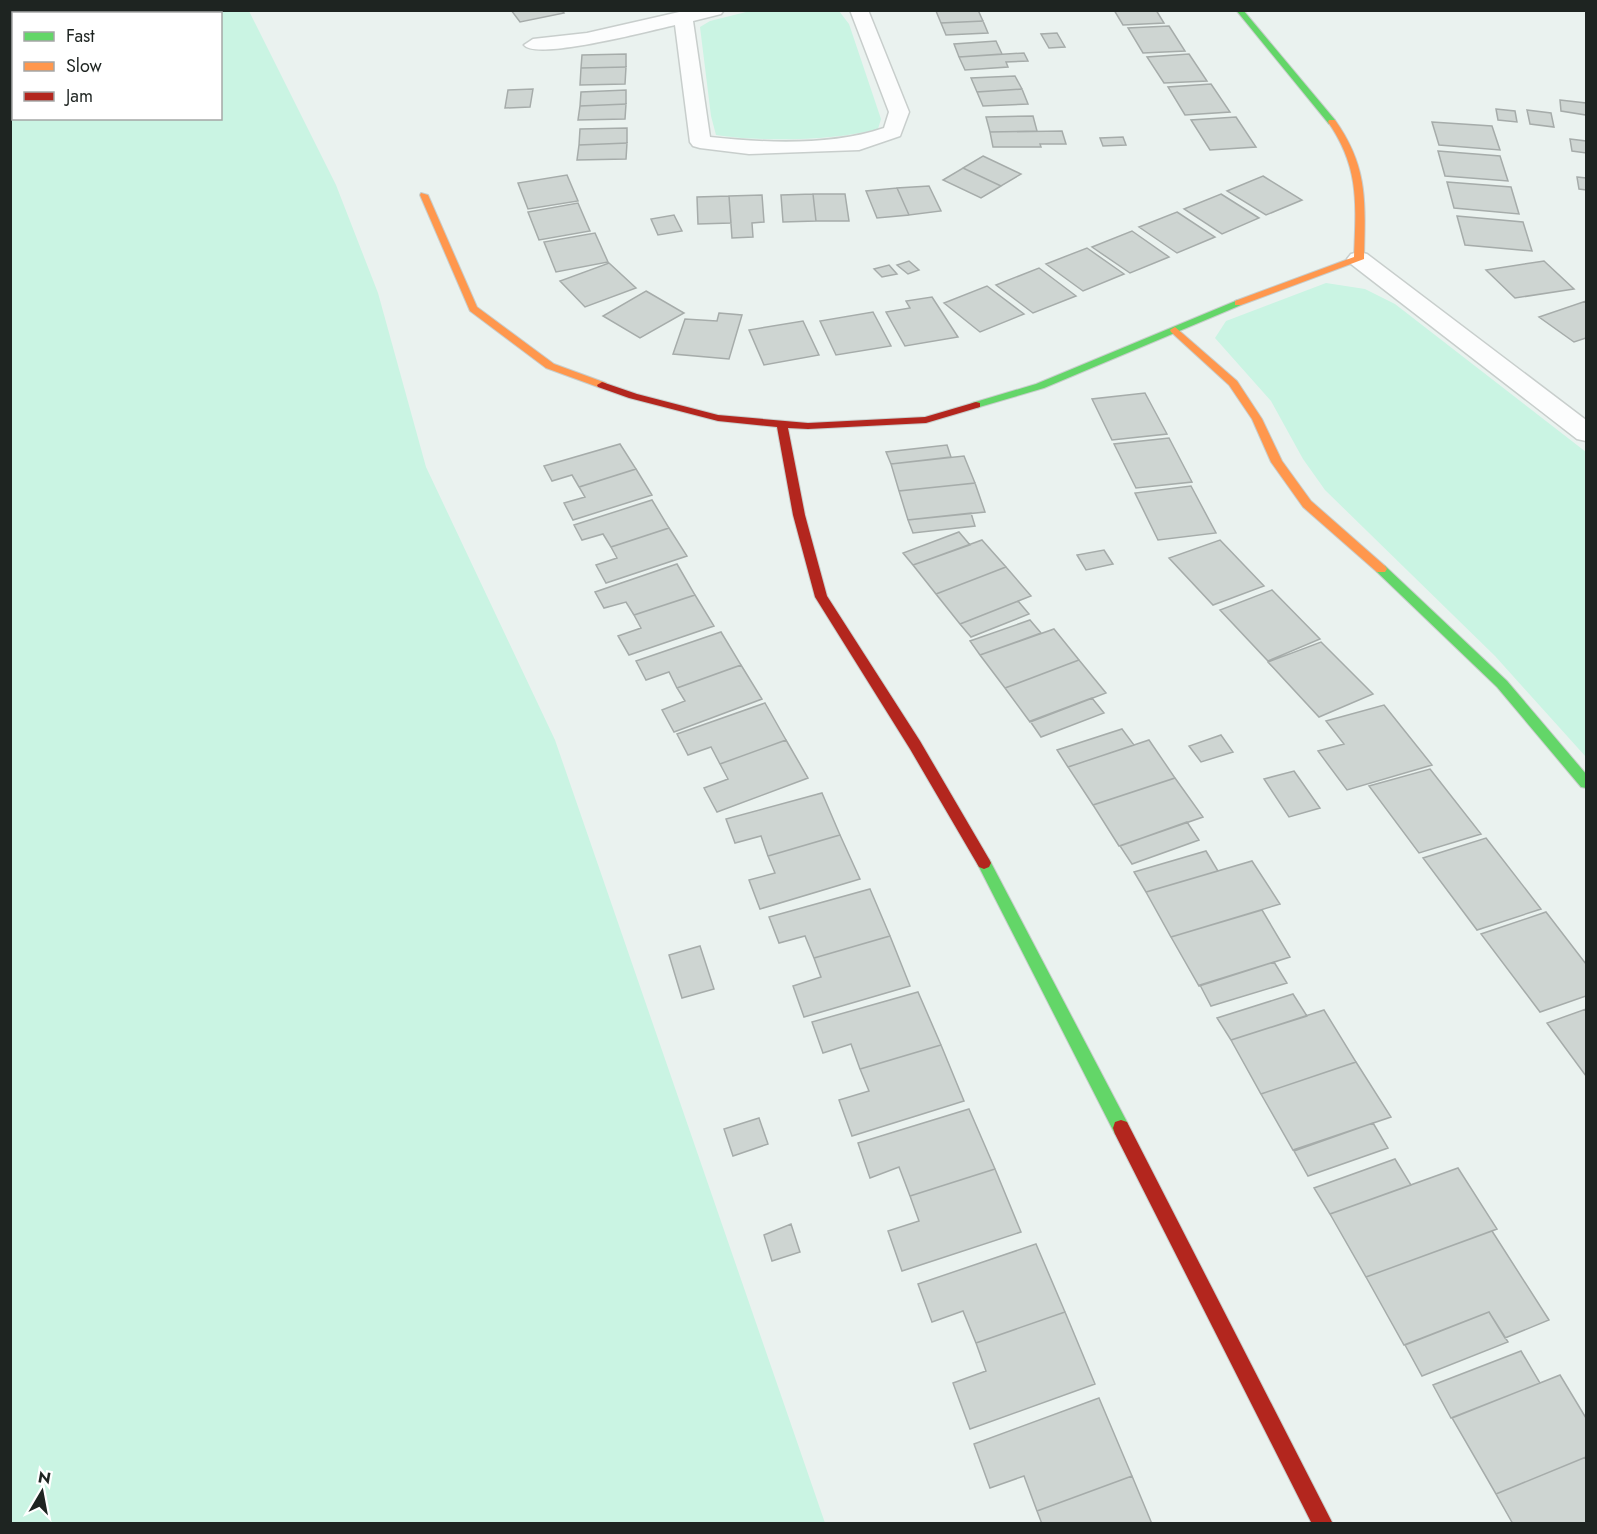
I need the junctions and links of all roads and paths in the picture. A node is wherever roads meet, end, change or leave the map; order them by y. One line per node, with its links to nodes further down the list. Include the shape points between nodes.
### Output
1 (715, 10): 4 (street)
2 (859, 10): 4 (street, via 900,112 893,132 859,144 749,148 700,142)
3 (1239, 10): 7 (street, via 1347,140 1361,187)
4 (683, 17): 5 (street, via 587,39)
5 (533, 45)
6 (424, 195): 9 (street, via 473,309 550,366 633,396 718,418)
7 (1359, 259): 8 (street, via 1269,290); 10 (street)
8 (1175, 330): 9 (street, via 1040,386 926,420); 11 (street, via 1233,383 1257,419 1277,462 1307,504 1502,684)
9 (782, 424): 12 (street, via 799,515 821,597 915,745 1005,899)
10 (1587, 433)
11 (1587, 783)
12 (1323, 1524)

